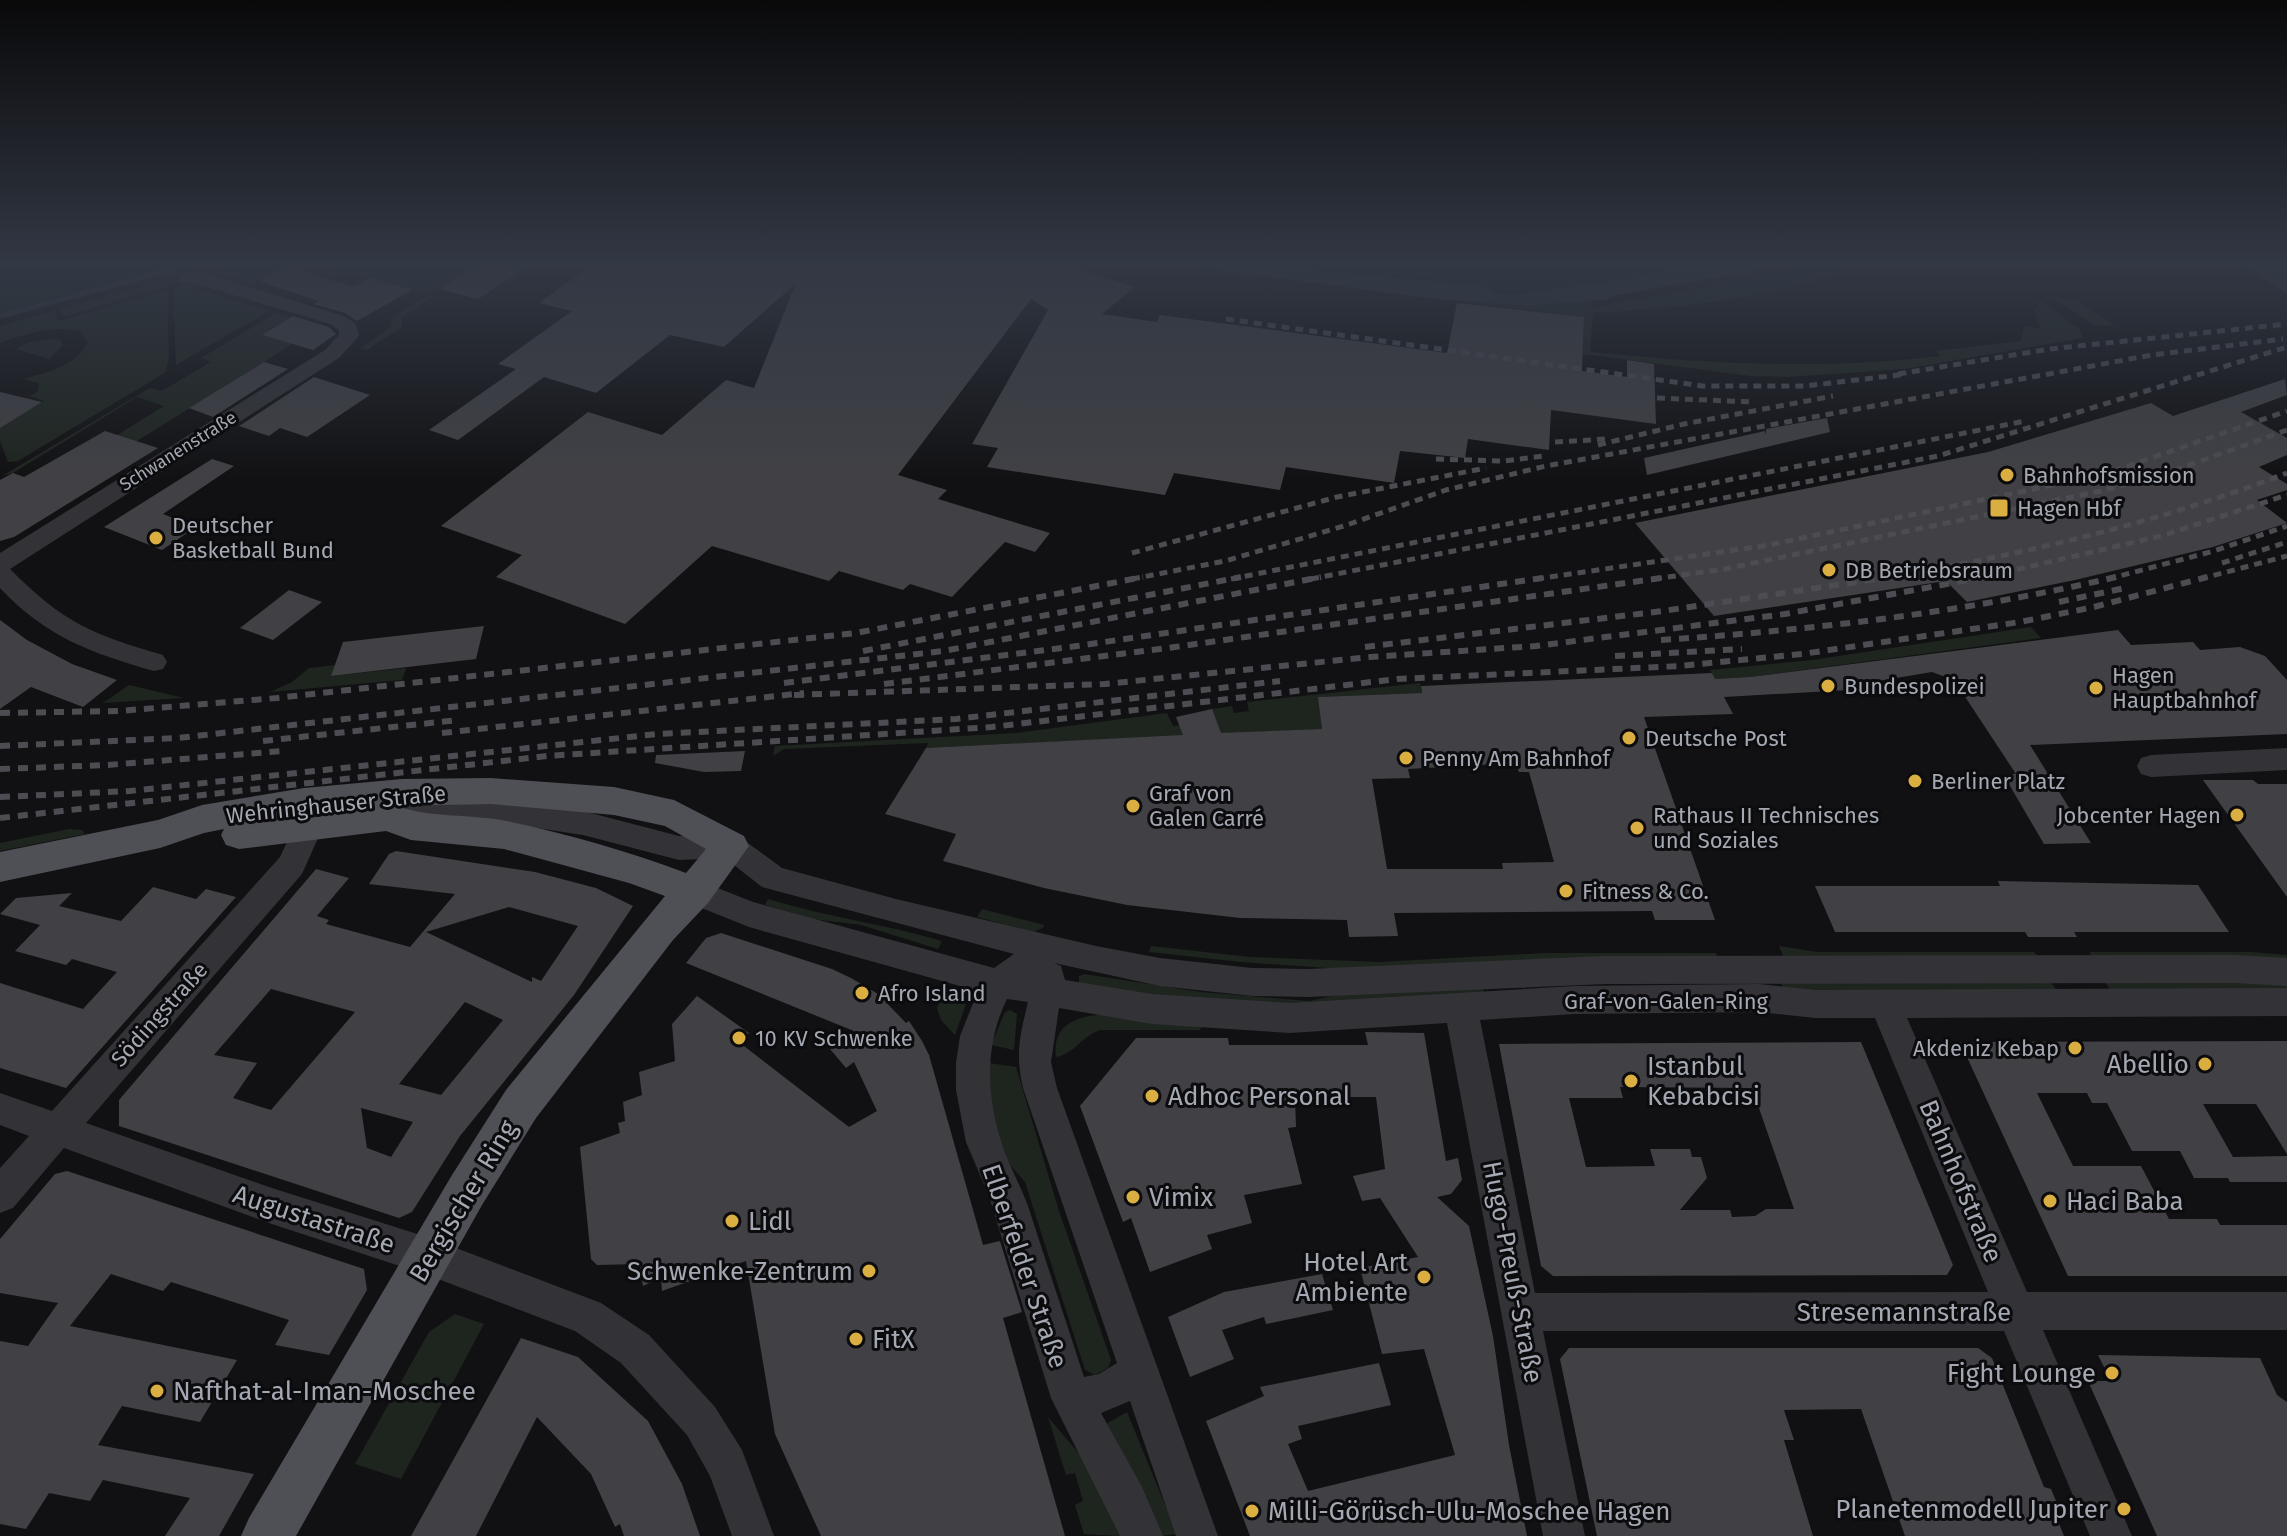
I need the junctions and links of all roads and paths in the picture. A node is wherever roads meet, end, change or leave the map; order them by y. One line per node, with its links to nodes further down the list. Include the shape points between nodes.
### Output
1 (348, 338): 2 (street, Schwanenstraße, via 332,354)
2 (0, 564)
3 (0, 573): 4 (street, via 37,610 65,628)
4 (154, 662)
5 (2287, 759): 6 (street)
6 (2151, 766)
7 (387, 817): 8 (main road, Wehringhauser Straße); 10 (street, Wehringhauser Straße, via 415,807 469,807 583,823 679,848); 13 (main road, Wehringhauser Straße, via 411,826 504,835 634,869)
8 (308, 827): 9 (main road, Wehringhauser Straße, via 198,840); 22 (street, Södingstraße, via 291,865)
9 (160, 834): 10 (main road, Wehringhauser Straße, via 202,819 304,802 402,792 491,791 614,801 674,814); 11 (main road, Wehringhauser Straße)
10 (731, 846): 12 (street); 13 (main road, Bergischer Ring)
11 (0, 867)
12 (773, 878): 13 (street, via 718,877); 14 (street)
13 (695, 892): 16 (street, via 749,914); 24 (main road, Bergischer Ring, via 521,1104)
14 (1053, 948): 15 (street, Graf-von-Galen-Ring, via 1160,972 1252,982 1607,970); 16 (street); 17 (street)
15 (2287, 972)
16 (998, 983): 17 (street); 29 (street, Elberfelder Straße, via 974,1051 975,1116 989,1163 1005,1191)
17 (1048, 993): 20 (street, Graf-von-Galen-Ring, via 1238,1016); 28 (street, via 1035,1041 1040,1088)
18 (2287, 1002): 19 (street, Graf-von-Galen-Ring)
19 (1885, 1004): 20 (street, Graf-von-Galen-Ring, via 1759,998 1521,1002); 27 (street, Bahnhofstraße)
20 (1461, 1009): 26 (street, Hugo-Preuß-Straße)
21 (0, 1109): 22 (street, Augustastraße)
22 (58, 1127): 23 (street, Södingstraße); 24 (street, Augustastraße, via 90,1143)
23 (0, 1195)
24 (430, 1257): 30 (main road, Bergischer Ring); 31 (street, Augustastraße, via 587,1317 635,1349 701,1421 727,1465)
25 (2287, 1311): 27 (street, Stresemannstraße)
26 (1521, 1312): 27 (street, Stresemannstraße); 34 (street, Hugo-Preuß-Straße)
27 (2018, 1312): 35 (street, Bahnhofstraße)
28 (1139, 1370): 29 (street, via 1107,1393); 33 (street)
29 (1071, 1398): 32 (street, Elberfelder Straße)
30 (267, 1536)
31 (753, 1536)
32 (1142, 1536)
33 (1197, 1536)
34 (1564, 1536)
35 (2111, 1536)

